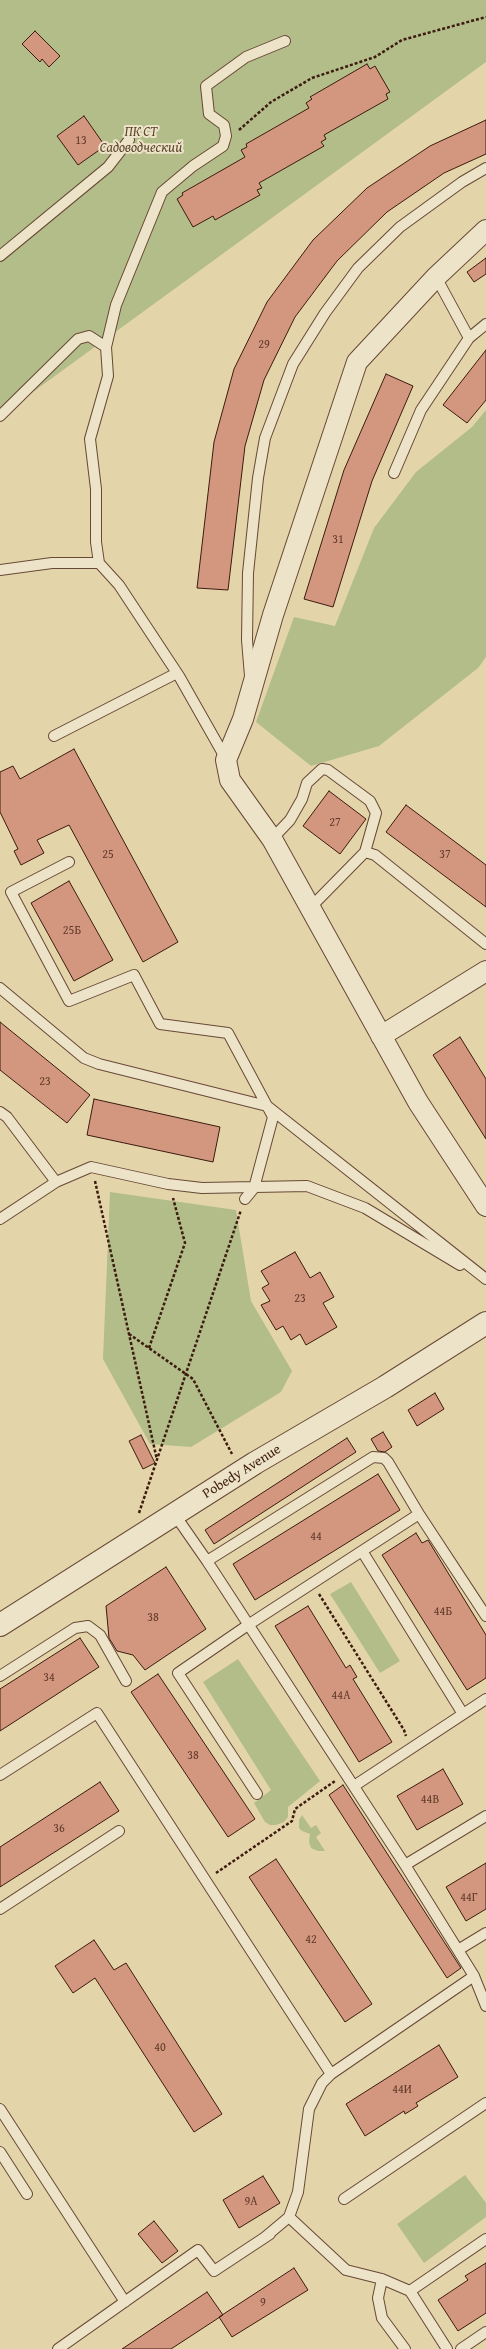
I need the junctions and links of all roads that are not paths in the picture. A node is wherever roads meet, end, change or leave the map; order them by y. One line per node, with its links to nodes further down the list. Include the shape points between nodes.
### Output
1 (285, 41): 9 (lane, via 246,57 206,86 208,114 224,124 226,136 223,146 193,166 162,192 116,305)
2 (129, 140): 5 (lane, via 108,167)
3 (486, 168): 15 (lane, via 462,182 400,227 358,268 325,313 293,364 265,438 258,478 248,572 247,640)
4 (486, 230): 6 (street)
5 (0, 256)
6 (436, 277): 8 (lane); 15 (street, via 357,362 273,615)
7 (486, 324): 8 (lane)
8 (469, 338): 11 (lane, via 421,410)
9 (106, 347): 10 (lane, via 89,336 78,339); 12 (lane, via 108,376 90,439 96,488 96,542)
10 (0, 416)
11 (394, 473)
12 (99, 563): 13 (lane, via 52,563); 14 (lane, via 119,585)
13 (0, 570)
14 (178, 673): 16 (lane); 17 (lane)
15 (251, 690): 17 (street, via 243,719)
16 (54, 736)
17 (226, 760): 18 (street, via 230,780)
18 (272, 839): 19 (lane, via 290,820 302,799 307,783 322,769 328,770 370,801 376,812); 21 (street)
19 (365, 852): 21 (lane); 22 (lane, via 374,855)
20 (69, 862): 26 (lane, via 11,892 69,1001 134,975 160,1024 228,1033)
21 (310, 908): 25 (street)
22 (486, 944)
23 (486, 971): 25 (street)
24 (0, 988): 26 (lane, via 84,1058)
25 (381, 1036): 31 (street, via 418,1102)
26 (267, 1106): 29 (lane, via 273,1117); 33 (lane)
27 (0, 1112): 28 (lane)
28 (56, 1182): 29 (lane, via 91,1167 168,1184 202,1188); 32 (lane)
29 (254, 1188): 30 (lane); 33 (lane, via 307,1186 365,1208)
30 (244, 1199)
31 (486, 1206)
32 (0, 1219)
33 (486, 1280)
34 (486, 1323): 36 (street, Pobedy Avenue, via 385,1387 255,1463)
35 (419, 1514): 37 (lane); 38 (lane, via 388,1462 384,1458 373,1457); 39 (lane)
36 (175, 1515): 38 (lane); 40 (street, Pobedy Avenue)
37 (362, 1551): 41 (lane); 45 (lane)
38 (207, 1561): 41 (lane)
39 (486, 1616)
40 (0, 1625)
41 (248, 1625): 47 (lane); 48 (lane, via 178,1674)
42 (0, 1676): 43 (lane, via 74,1628 88,1626 100,1635)
43 (126, 1681)
44 (486, 1699): 45 (lane)
45 (463, 1714): 47 (lane)
46 (0, 1775): 57 (lane, via 97,1713)
47 (354, 1786): 51 (lane)
48 (257, 1794)
49 (486, 1816): 51 (lane)
50 (118, 1831): 52 (lane)
51 (405, 1865): 54 (lane)
52 (0, 1909)
53 (486, 1932): 54 (lane)
54 (458, 1950): 55 (lane)
55 (474, 1976): 56 (lane); 57 (lane)
56 (486, 2006)
57 (331, 2074): 63 (lane, via 322,2083 310,2109 298,2192)
58 (486, 2103): 62 (lane)
59 (0, 2109): 67 (lane)
60 (0, 2152): 61 (lane)
61 (28, 2194)
62 (344, 2199)
63 (288, 2217): 65 (lane, via 346,2270); 67 (lane, via 266,2237 214,2271 198,2250)
64 (486, 2239): 66 (lane)
65 (382, 2279): 66 (lane); 70 (lane, via 378,2298 382,2318)
66 (410, 2291): 71 (lane)
67 (125, 2302): 69 (lane)
68 (486, 2332): 72 (lane)
69 (58, 2349)
70 (405, 2349)
71 (447, 2349)
72 (460, 2349)

